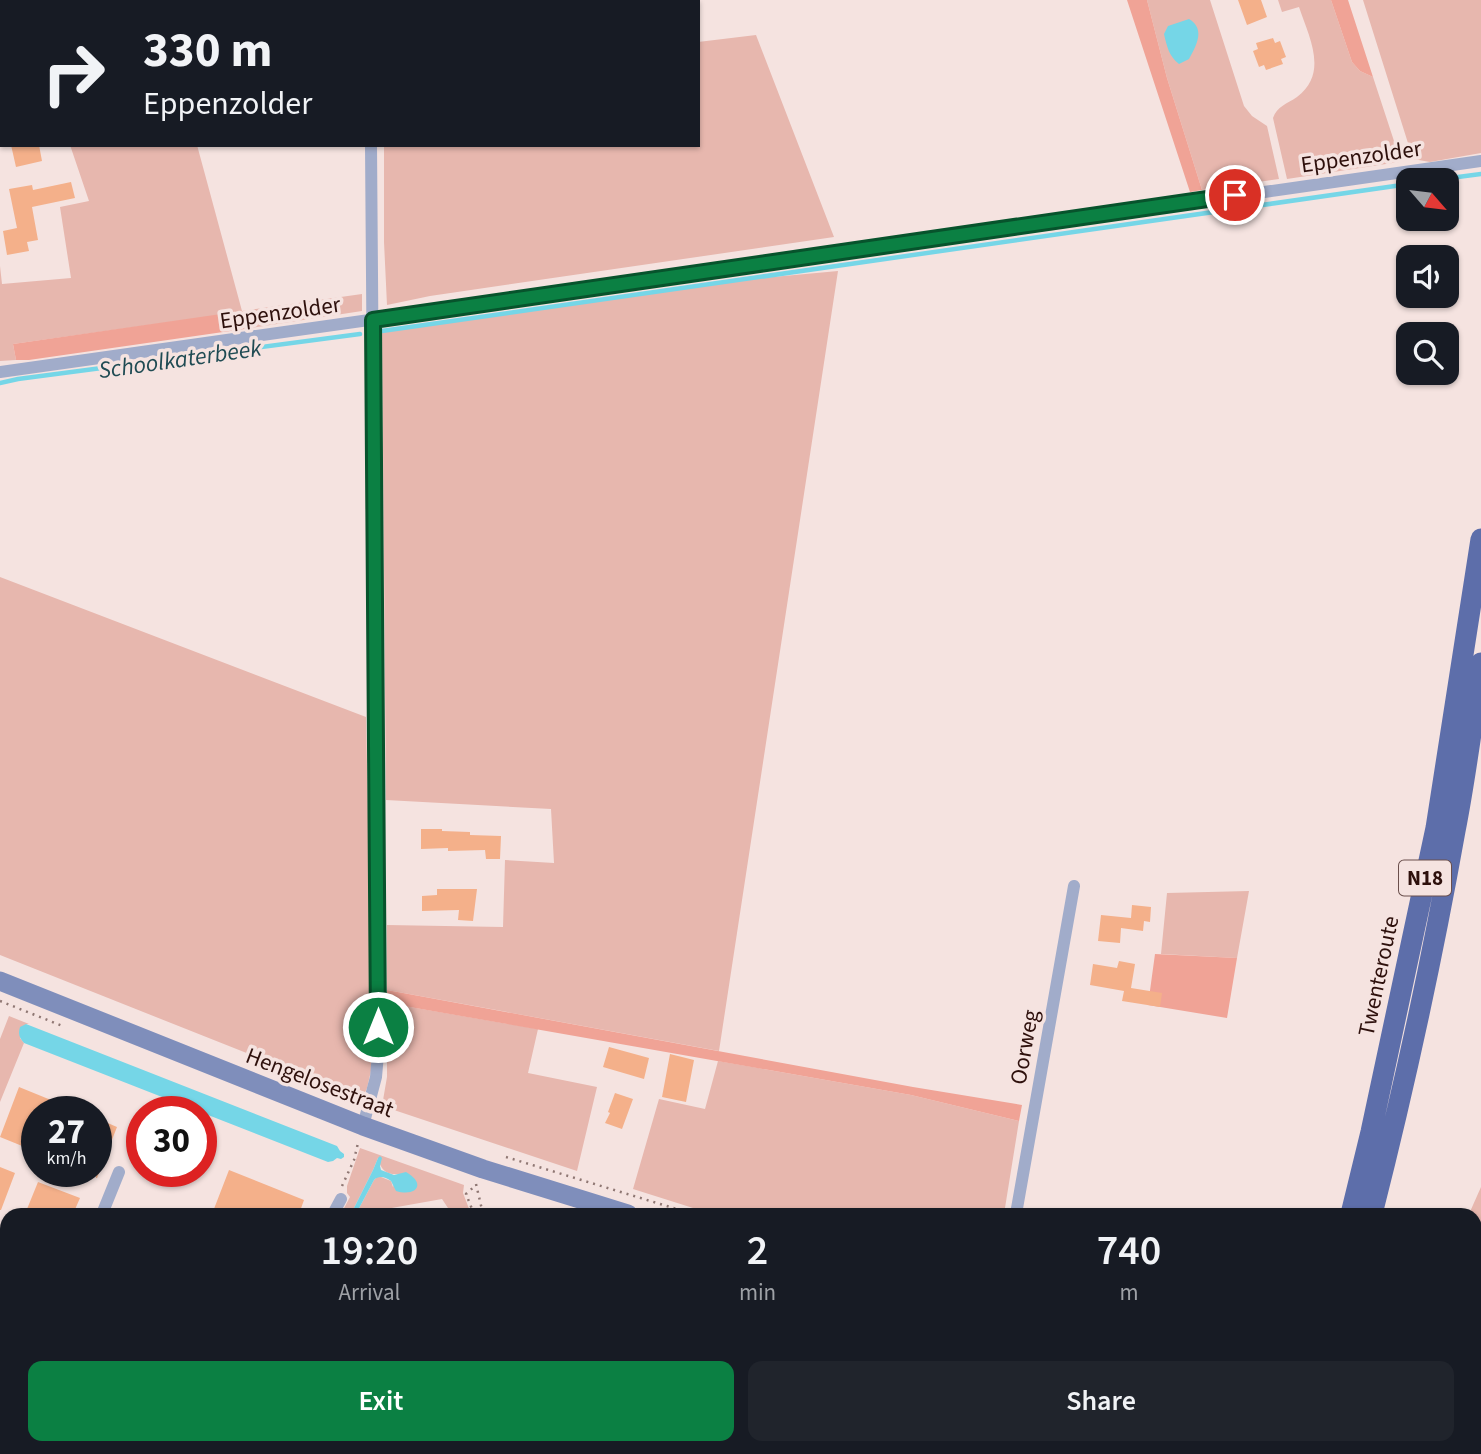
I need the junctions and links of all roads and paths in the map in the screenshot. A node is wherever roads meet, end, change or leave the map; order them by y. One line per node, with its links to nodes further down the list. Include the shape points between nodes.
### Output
1 (371, 147): 3 (street)
2 (1481, 160): 3 (street, Eppenzolder)
3 (373, 320): 4 (street, Eppenzolder); 9 (street, via 378,1054)
4 (0, 372)
5 (1481, 538): 21 (highway, Twenteroute / N18, via 1436,828)
6 (1481, 663): 22 (highway, Twenteroute / N18, via 1456,830)
7 (1074, 886): 20 (street, Oorweg)
8 (2, 982): 9 (main road, Hengelosestraat)
9 (360, 1134): 12 (main road, Hengelosestraat); 13 (path)
10 (502, 1156): 19 (path)
11 (119, 1172): 14 (street)
12 (479, 1177): 16 (path, via 466,1194); 17 (path); 18 (main road, Hengelosestraat)
13 (341, 1199): 15 (street)
14 (104, 1208)
15 (336, 1208)
16 (472, 1208)
17 (482, 1208)
18 (604, 1208)
19 (673, 1208)
20 (1017, 1208)
21 (1352, 1208)
22 (1374, 1208)

